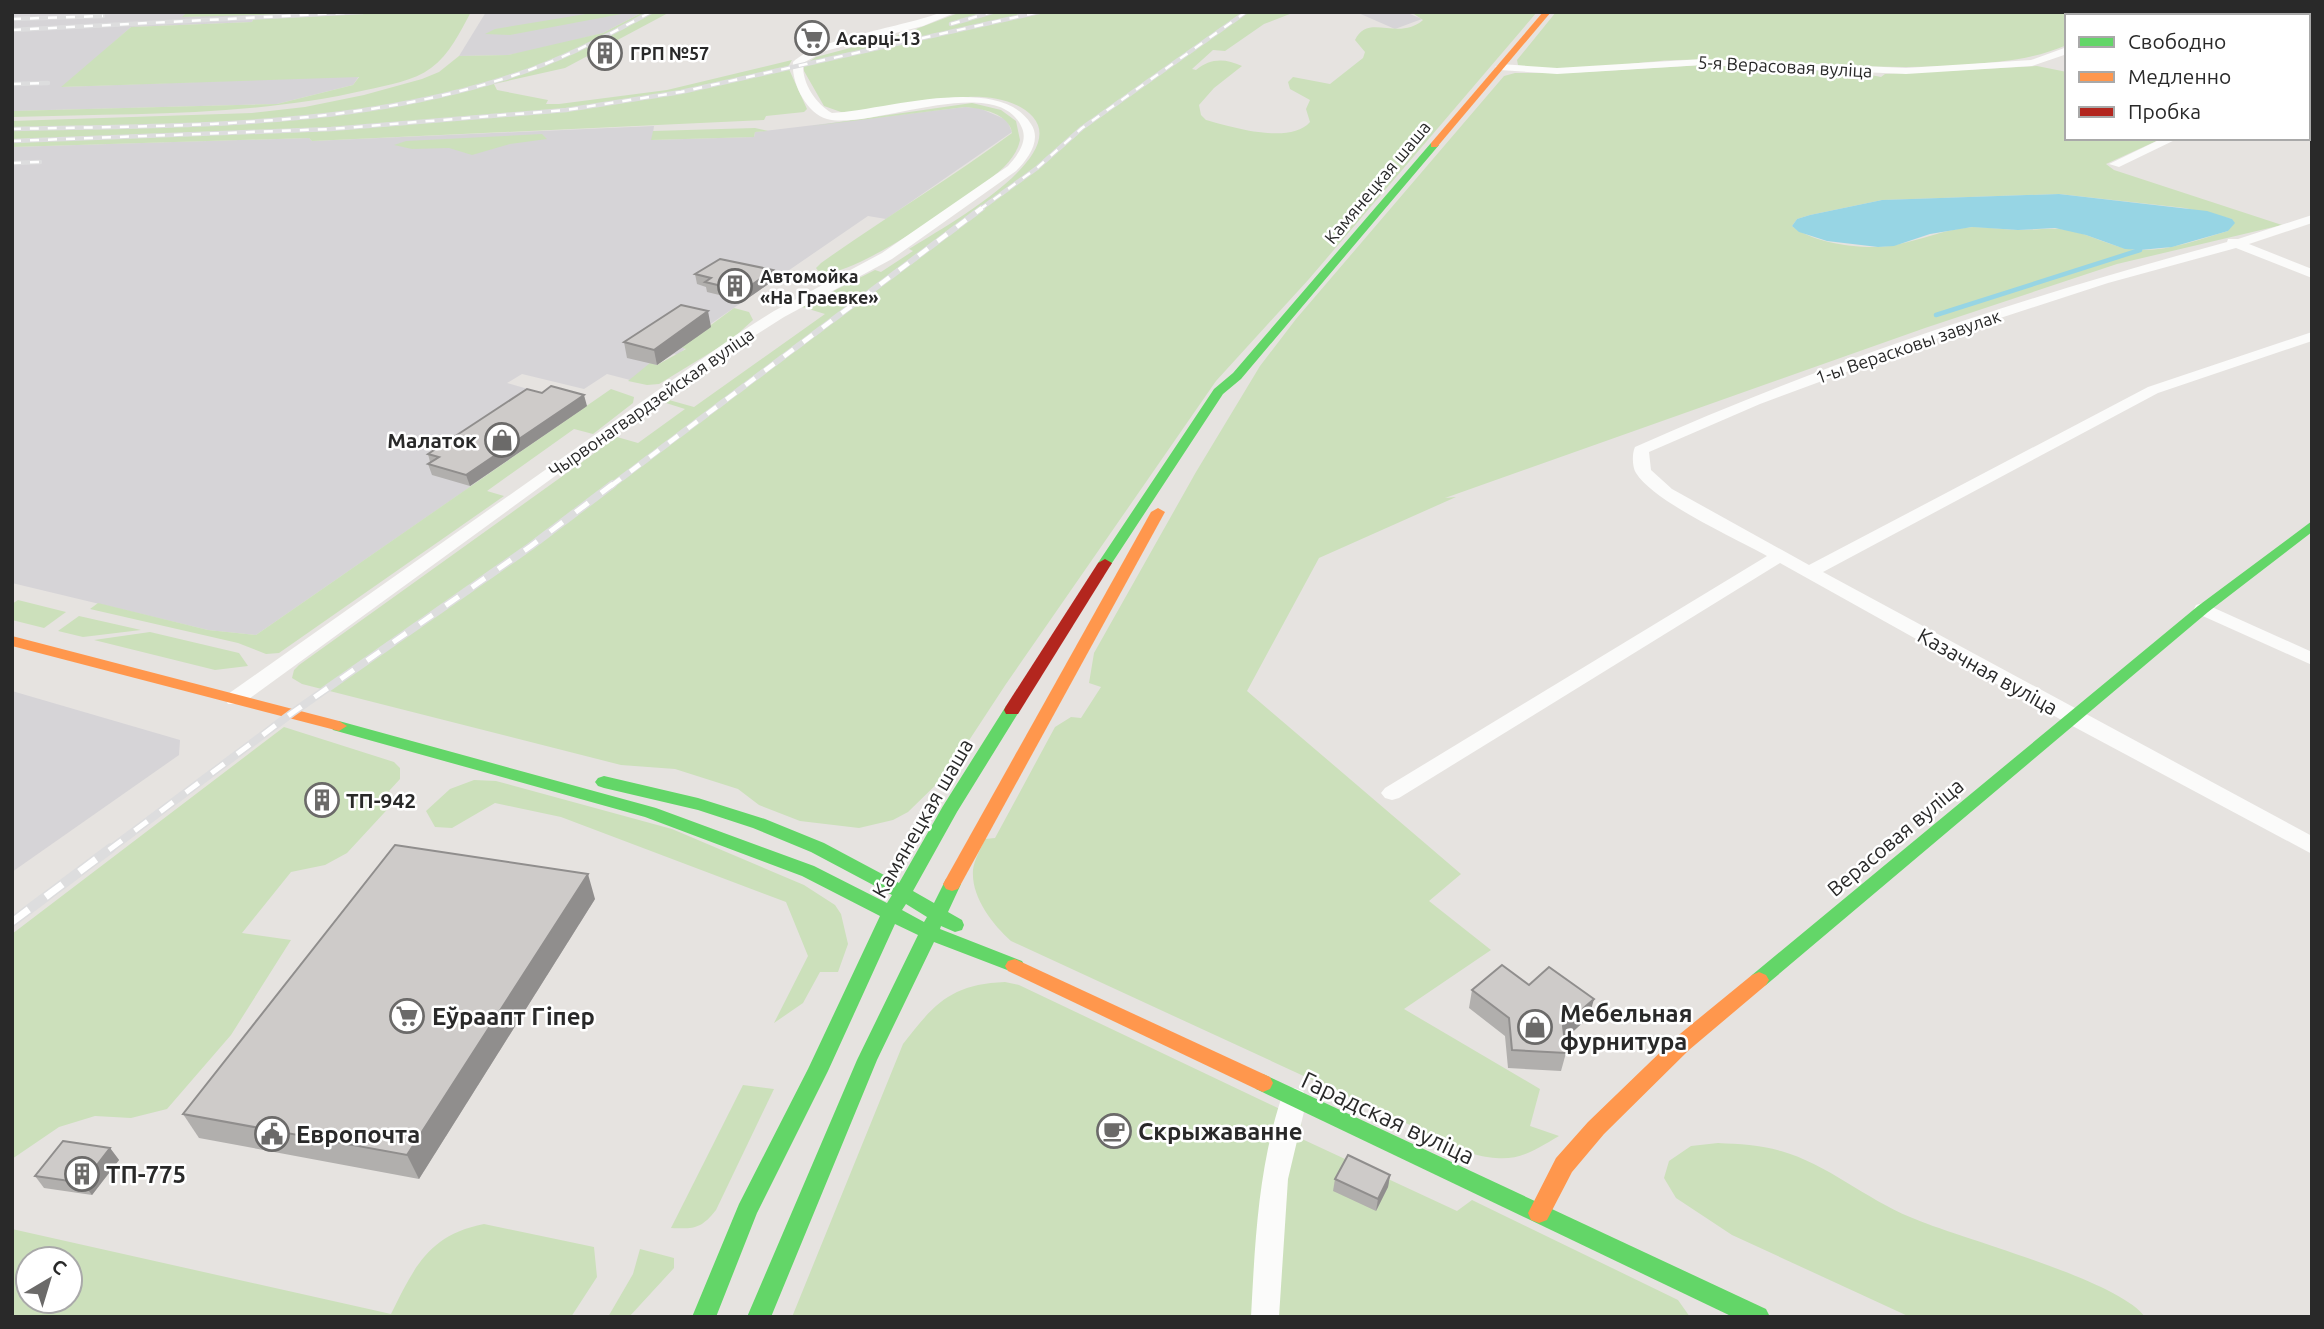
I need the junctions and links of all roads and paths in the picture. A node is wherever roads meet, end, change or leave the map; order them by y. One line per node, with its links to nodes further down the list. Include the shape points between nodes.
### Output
1 (952, 12): 20 (street, Чырвонагвардзейская вуліца, via 821,49 798,62 798,78 818,110 830,116 962,100 1003,105 1023,119 1029,134 1025,152 1007,173 887,256 741,338)
2 (1547, 12): 4 (main road, Камянецкая шаша)
3 (2065, 51): 4 (street, 5-я Верасовая вуліца, via 2032,63 1906,71 1703,62 1557,71)
4 (1500, 67): 11 (main road, Камянецкая шаша)
5 (2169, 140): 6 (street)
6 (2115, 164)
7 (2312, 219): 8 (street, 1-ы Верасковы завулак)
8 (2232, 242): 9 (street); 12 (street, 1-ы Верасковы завулак, via 1913,341 1694,425 1642,450 1643,471)
9 (2312, 274)
10 (2312, 336): 15 (street, via 2153,390)
11 (1237, 376): 24 (main road, Камянецкая шаша, via 1218,392 1152,488 949,810); 25 (main road, Камянецкая шаша, via 1232,395 1169,494)
12 (1666, 493): 14 (street, Казачная вуліца)
13 (2312, 525): 16 (main road, Верасовая вуліца)
14 (1781, 555): 15 (street, Казачная вуліца); 22 (street)
15 (1811, 571): 21 (street, Казачная вуліца)
16 (2203, 609): 19 (street); 21 (main road, Верасовая вуліца)
17 (12, 630): 20 (main road)
18 (12, 641): 20 (main road)
19 (2312, 659)
20 (241, 694): 24 (main road, via 729,813 824,852); 26 (main road, via 685,824 808,871)
21 (2072, 717): 23 (street, Казачная вуліца); 30 (main road, Верасовая вуліца, via 1682,1044 1564,1165)
22 (1392, 793)
23 (2312, 846)
24 (904, 893): 25 (main road); 26 (main road, Камянецкая шаша)
25 (938, 912): 27 (main road, Камянецкая шаша); 28 (main road, Гарадская вуліца)
26 (891, 913): 27 (main road); 31 (main road, Камянецкая шаша, via 747,1212)
27 (928, 932): 28 (main road, Гарадская вуліца); 32 (main road, Камянецкая шаша, via 802,1208)
28 (1000, 959): 29 (main road, Гарадская вуліца)
29 (1294, 1099): 30 (main road, Гарадская вуліца); 33 (street, via 1275,1167)
30 (1539, 1213): 34 (main road, Гарадская вуліца)
31 (704, 1317)
32 (759, 1317)
33 (1265, 1317)
34 (1758, 1317)

